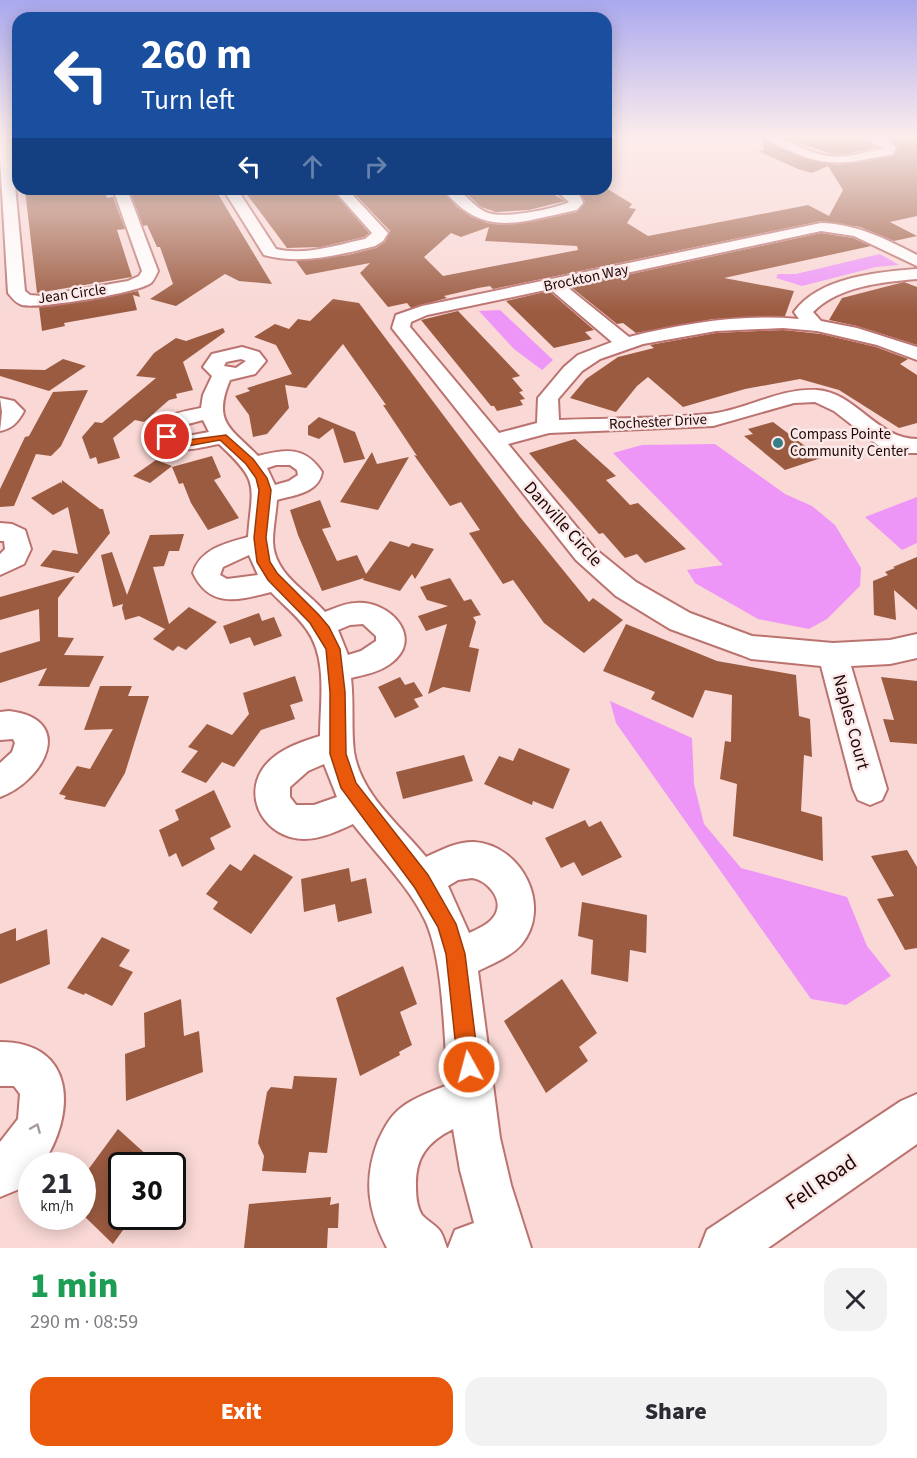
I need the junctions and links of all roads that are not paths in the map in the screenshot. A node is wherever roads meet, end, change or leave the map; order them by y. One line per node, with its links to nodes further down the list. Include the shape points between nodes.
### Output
1 (11, 194): 2 (street, Jean Circle, via 17,293 25,300 42,301 132,285 145,279 150,271)
2 (122, 195)
3 (234, 195): 4 (street, via 270,252 280,256 369,243 378,238 380,233)
4 (345, 195)
5 (457, 195): 6 (street, via 481,215 506,219 572,207 576,203)
6 (570, 195)
7 (917, 261): 9 (street, Brockton Way, via 852,229 821,227)
8 (917, 274): 10 (street, via 883,278 831,292 810,303 803,312)
9 (555, 285): 11 (street); 17 (street, Brockton Way, via 422,311 402,319 401,328)
10 (814, 324): 11 (street, via 726,323); 12 (street, via 889,341)
11 (625, 343): 16 (street, via 579,363 548,398)
12 (917, 354)
13 (223, 374): 20 (street, via 218,382 217,424 259,480)
14 (0, 404): 15 (street, via 13,411)
15 (0, 425)
16 (548, 427): 17 (street, Rochester Drive); 18 (street, Rochester Drive, via 713,420 793,398 819,396 887,441)
17 (492, 442): 25 (street, Danville Circle, via 585,554 626,589 680,621 751,647)
18 (917, 446)
19 (0, 532): 21 (street, via 16,536 18,549 15,557)
20 (260, 543): 22 (street, via 264,562); 22 (street, via 218,558 206,572 208,578 218,588 227,589)
21 (0, 566)
22 (277, 581): 23 (street)
23 (320, 626): 26 (street, via 333,649); 26 (street, via 361,612 379,619 391,633 389,647 379,655 350,667)
24 (917, 646): 25 (street, Danville Circle, via 890,652)
25 (833, 655): 30 (street, Naples Court)
26 (336, 668): 28 (street)
27 (0, 726): 29 (street, via 21,727 32,734 33,748 17,770)
28 (338, 746): 31 (street, via 349,788); 31 (street, via 310,752 284,767 273,785 273,800 285,818 300,823 330,818)
29 (0, 782)
30 (870, 789)
31 (360, 802): 32 (street)
32 (422, 882): 33 (street, via 447,924); 33 (street, via 437,871 472,860 485,861 508,881 514,892 516,917 508,930)
33 (456, 960): 35 (street)
34 (0, 1064): 37 (street, one-way to 34, via 26,1148 36,1131 43,1100 36,1073 25,1065)
35 (472, 1098): 38 (street, via 491,1200); 39 (street, via 416,1125 400,1145 392,1184 394,1206 405,1232)
36 (917, 1117): 40 (street, Fell Road)
37 (0, 1173)
38 (494, 1246)
39 (422, 1248)
40 (725, 1248)

